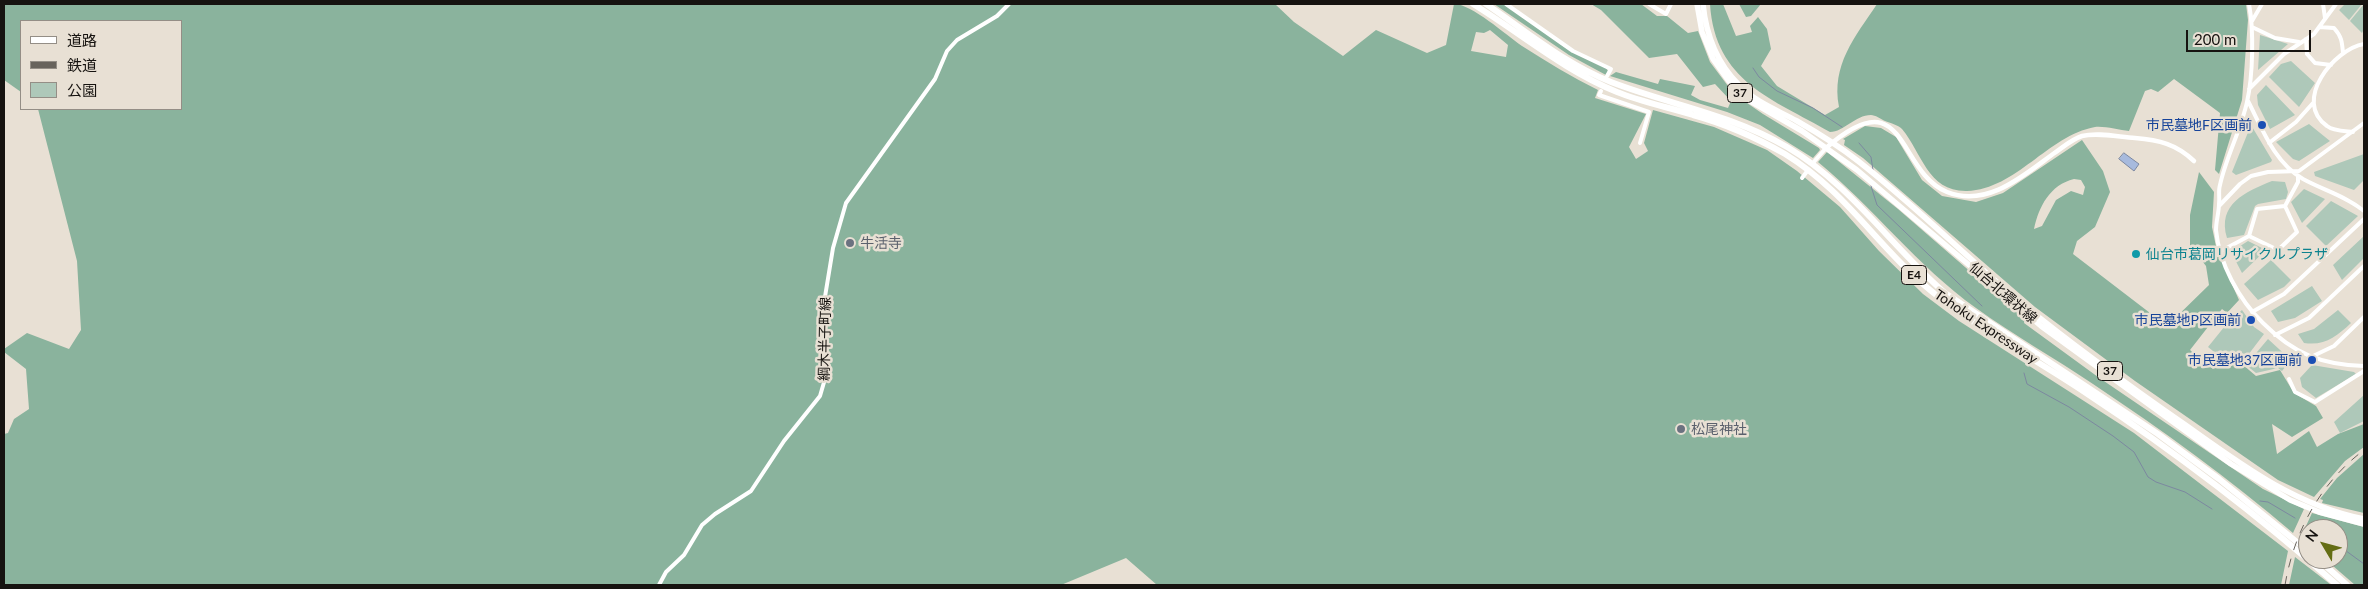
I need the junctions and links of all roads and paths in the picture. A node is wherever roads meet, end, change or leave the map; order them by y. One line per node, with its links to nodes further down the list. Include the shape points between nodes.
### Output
1 (1009, 4): 55 (street, 綱木半子町線, via 997,16 957,40 947,51 935,79 846,203 833,248 823,309 827,372 820,396 751,491 702,526 684,556 666,572)
2 (1473, 4): 56 (highway, Tohoku Expressway / E4, via 1588,80 1636,99 1741,131 1788,156 1845,201 1936,294 1979,326 2064,378 2168,449 2258,518)
3 (1486, 4): 53 (highway, Tohoku Expressway / E4, via 1594,74 1636,91 1735,121 1806,160 1837,184 1916,268 1945,293 2158,434)
4 (1506, 4): 22 (street, via 1573,51 1611,69)
5 (1649, 4): 6 (street, via 1666,14)
6 (1671, 4)
7 (1697, 4): 32 (main road, 仙台北環状線 / 37, via 1708,49 1733,86 1753,104)
8 (1703, 4): 29 (main road, 仙台北環状線 / 37, via 1713,47 1739,85 1758,101)
9 (2249, 4): 14 (street)
10 (2262, 4): 14 (street)
11 (2323, 4): 13 (street)
12 (2336, 4): 13 (street)
13 (2325, 18): 16 (street)
14 (2252, 21): 15 (street)
15 (2252, 27): 18 (street, via 2275,38); 23 (street)
16 (2319, 27): 17 (street); 20 (street, via 2334,28 2342,38)
17 (2306, 39): 18 (street); 21 (street, via 2307,54 2315,63)
18 (2300, 42): 23 (street)
19 (2364, 44): 20 (street)
20 (2343, 53): 21 (street)
21 (2331, 65): 26 (street, via 2319,83)
22 (1607, 76)
23 (2249, 89): 25 (street)
24 (1601, 91): 30 (street, via 1599,95 1649,112)
25 (2248, 101): 31 (street); 37 (street, via 2220,185)
26 (2313, 103): 28 (street, via 2327,126); 31 (street, via 2296,122)
27 (2364, 123): 28 (street)
28 (2353, 132): 34 (street, via 2299,171)
29 (1832, 142): 32 (street); 33 (street, via 1865,123 1889,127 1902,139 1928,179 1942,190 1963,196 1996,192 2066,144 2084,136 2162,141 2177,147); 51 (main road, 仙台北環状線 / 37, via 2042,320 2244,466 2320,507)
30 (1640, 143)
31 (2269, 143): 34 (street)
32 (1826, 148): 36 (street); 52 (main road, 仙台北環状線 / 37, via 1881,189 2041,326 2225,459 2290,500)
33 (2194, 161)
34 (2291, 171): 35 (street); 37 (street, via 2252,176)
35 (2298, 176): 38 (street); 39 (street)
36 (1802, 178)
37 (2220, 206): 42 (street, via 2216,230)
38 (2285, 206): 41 (street, via 2257,209); 41 (street, via 2297,232 2278,250)
39 (2364, 211)
40 (2364, 219): 44 (street, via 2284,294)
41 (2249, 236): 42 (street)
42 (2220, 251): 44 (street, via 2242,300)
43 (2364, 266): 46 (street, via 2309,318)
44 (2252, 312): 46 (street)
45 (2364, 317): 47 (street, via 2334,346)
46 (2276, 335): 47 (street, via 2285,344)
47 (2311, 357): 48 (street, via 2331,363)
48 (2364, 366)
49 (2364, 371): 50 (street, via 2315,402 2295,392)
50 (2289, 379)
51 (2364, 519)
52 (2364, 524)
53 (2298, 543)
54 (2329, 569): 57 (highway)
55 (659, 585)
56 (2337, 585)
57 (2347, 585)

